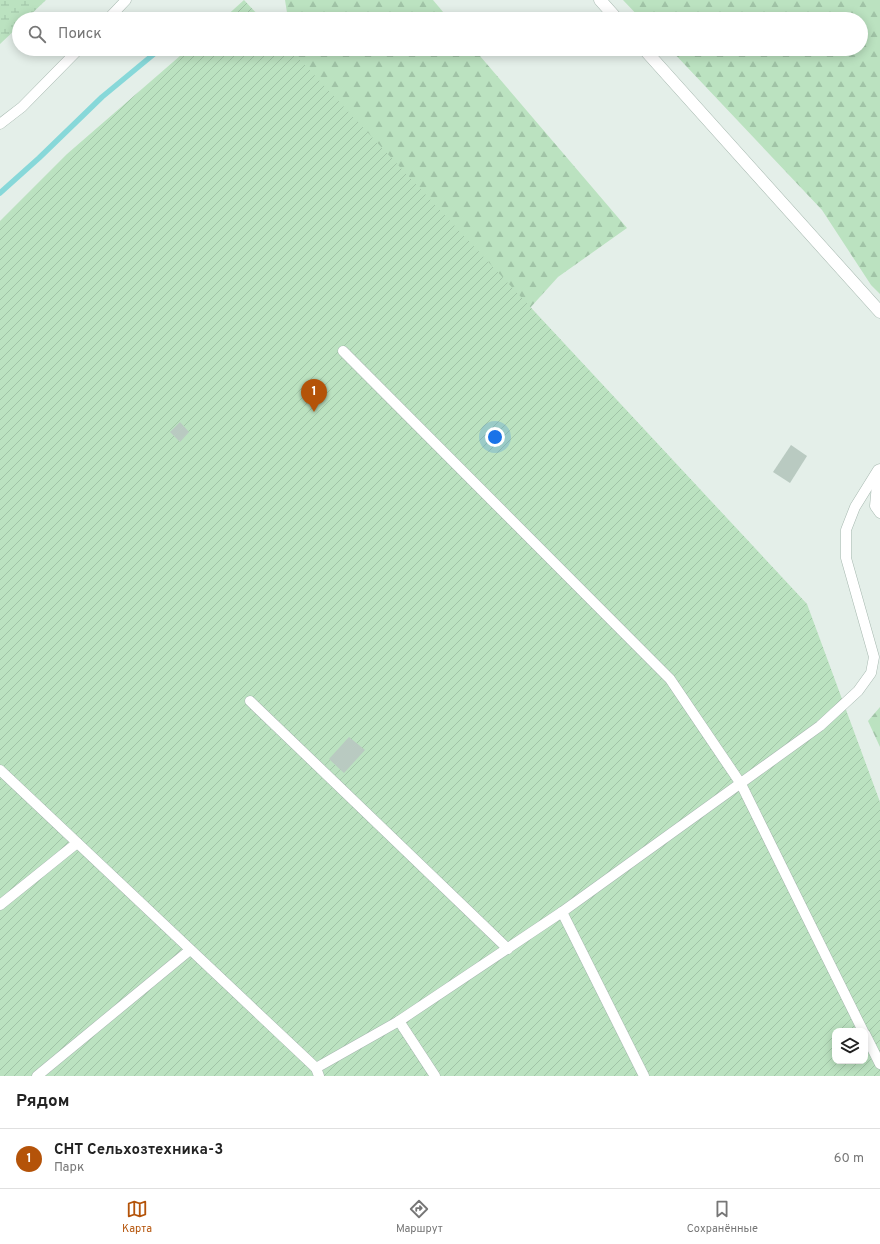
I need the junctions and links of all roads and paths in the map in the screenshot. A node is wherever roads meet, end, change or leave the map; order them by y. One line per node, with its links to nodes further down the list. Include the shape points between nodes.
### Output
1 (126, 0): 3 (lane)
2 (600, 0): 4 (street)
3 (115, 12)
4 (611, 12)
5 (72, 56): 7 (lane, via 22,107)
6 (650, 56): 8 (street)
7 (0, 124)
8 (880, 312)
9 (343, 351): 14 (lane, via 670,679)
10 (879, 468): 11 (lane, via 875,506); 14 (lane, via 855,507 846,530 846,558 874,657 871,673 858,691 820,726)
11 (880, 513)
12 (250, 701): 18 (lane)
13 (0, 770): 15 (lane)
14 (741, 784): 17 (lane); 21 (lane)
15 (77, 843): 16 (lane); 19 (lane)
16 (0, 905)
17 (562, 912): 18 (lane); 27 (lane)
18 (508, 949): 20 (lane)
19 (190, 950): 24 (lane); 25 (lane)
20 (399, 1021): 24 (lane); 26 (lane)
21 (862, 1028)
22 (868, 1040): 23 (lane)
23 (880, 1064)
24 (317, 1072)
25 (37, 1076)
26 (435, 1076)
27 (644, 1076)

